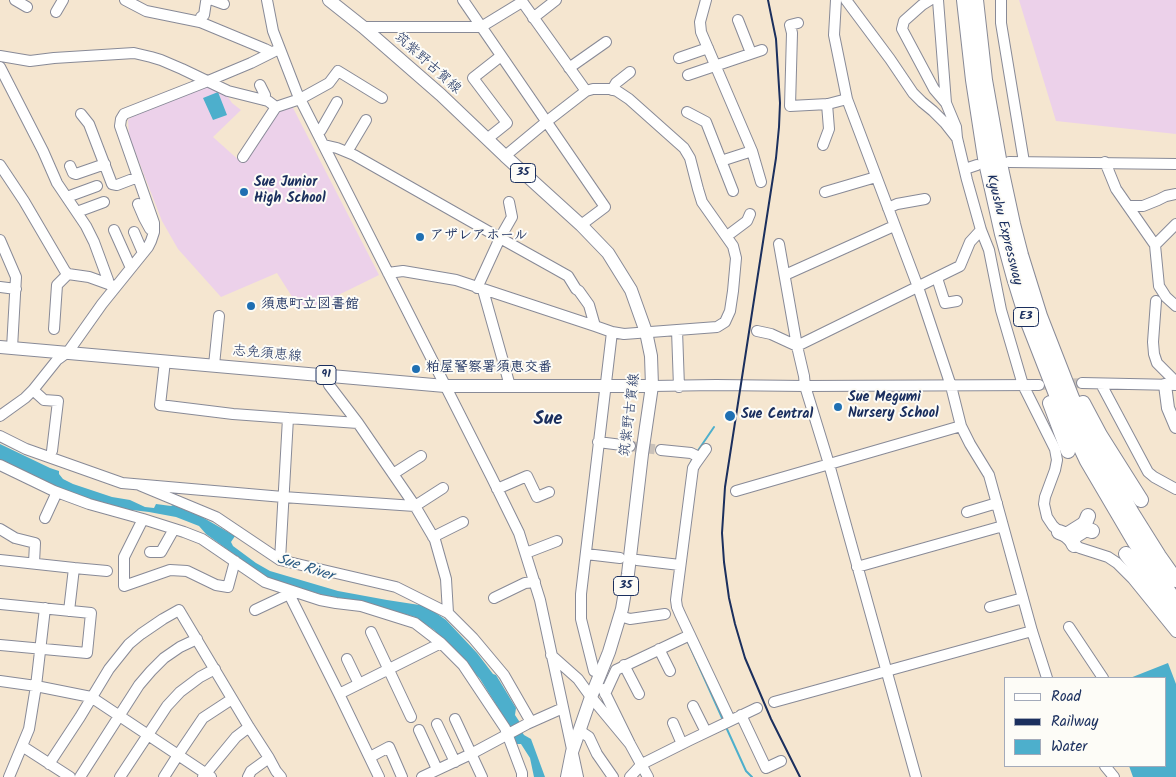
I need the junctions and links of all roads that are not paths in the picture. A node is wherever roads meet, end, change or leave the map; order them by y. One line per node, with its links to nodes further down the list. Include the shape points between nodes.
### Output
1 (14, 0): 19 (street)
2 (63, 0): 20 (street)
3 (125, 0): 23 (street, via 146,11)
4 (211, 0): 18 (street); 23 (street, via 206,2)
5 (267, 0): 30 (street)
6 (329, 0): 25 (main road, 筑紫野古賀線 / 35)
7 (463, 0): 26 (street)
8 (556, 0): 21 (street)
9 (706, 0): 28 (street, via 700,22)
10 (836, 0): 46 (street, via 834,35)
11 (846, 0): 57 (street, via 913,93 934,110)
12 (930, 0): 50 (street, via 904,20 902,29 934,89)
13 (938, 0): 50 (street)
14 (964, 0): 110 (highway, Kyushu Expressway / E3, via 985,158)
15 (976, 0): 104 (highway, Kyushu Expressway / E3, via 995,139)
16 (1001, 0): 67 (street, via 1001,23)
17 (521, 1): 21 (street); 26 (street)
18 (224, 4)
19 (26, 6)
20 (56, 12)
21 (533, 18): 37 (street)
22 (738, 20): 31 (street)
23 (200, 22): 30 (street)
24 (798, 23): 49 (street, via 790,25 790,106)
25 (363, 27): 26 (street); 58 (main road, 筑紫野古賀線 / 35)
26 (481, 27): 33 (street)
27 (606, 42): 37 (street)
28 (708, 48): 34 (street); 35 (street)
29 (762, 50): 31 (street)
30 (275, 51): 40 (street); 45 (street)
31 (751, 53): 35 (street)
32 (0, 56): 40 (street, via 30,61 134,53 151,56)
33 (501, 56): 55 (street); 58 (street, via 474,78 507,122)
34 (679, 58)
35 (715, 66): 39 (street); 61 (street)
36 (0, 67): 82 (street)
37 (568, 68): 43 (street)
38 (630, 72): 42 (street, via 616,82)
39 (688, 75)
40 (208, 81): 47 (street, via 228,91); 75 (street, via 124,114 120,126)
41 (260, 84): 47 (street)
42 (612, 90): 43 (street); 98 (street, via 629,99 684,148 690,158 702,202)
43 (586, 92): 55 (street)
44 (382, 98): 45 (street, via 338,70 330,83)
45 (300, 99): 51 (street); 56 (street)
46 (847, 99): 49 (street); 76 (street)
47 (264, 100): 51 (street)
48 (337, 102): 56 (street)
49 (826, 104): 60 (street, via 829,129)
50 (946, 104): 57 (street, via 956,126)
51 (276, 108): 64 (street)
52 (687, 112): 65 (street, via 706,122)
53 (81, 114): 69 (street, via 89,124)
54 (366, 120): 62 (street)
55 (546, 122): 63 (street); 92 (street, via 605,207)
56 (317, 132): 59 (street)
57 (957, 138): 74 (street)
58 (487, 139): 63 (main road, 筑紫野古賀線 / 35)
59 (324, 145): 62 (street); 106 (street)
60 (823, 145)
61 (752, 151): 65 (street); 77 (street)
62 (347, 152): 99 (street)
63 (505, 156): 92 (main road, 筑紫野古賀線 / 35)
64 (243, 158)
65 (722, 161): 79 (street)
66 (1009, 162): 67 (street)
67 (1024, 162): 68 (street)
68 (1105, 162): 70 (street); 87 (street, via 1116,189)
69 (105, 164): 73 (street, via 76,174 72,173); 75 (street, via 112,184)
70 (1176, 164)
71 (0, 165): 107 (street)
72 (977, 165): 74 (street)
73 (70, 166)
74 (965, 170): 96 (street)
75 (138, 177): 95 (street)
76 (876, 177): 80 (street); 88 (street)
77 (762, 182)
78 (97, 186): 82 (street)
79 (733, 191)
80 (825, 192)
81 (1176, 194): 87 (street, via 1143,206)
82 (67, 197): 89 (street)
83 (925, 199): 88 (street)
84 (104, 202): 89 (street)
85 (509, 202): 99 (street, via 512,218)
86 (138, 204): 95 (street, via 150,229)
87 (1129, 206): 102 (street)
88 (888, 208): 93 (street)
89 (77, 212): 111 (street)
90 (750, 214): 98 (street, via 747,221)
91 (1176, 224): 102 (street)
92 (581, 225): 124 (main road, 筑紫野古賀線 / 35, via 608,253 621,273 631,290)
93 (894, 226): 108 (street); 113 (street)
94 (114, 230): 105 (street)
95 (154, 230): 103 (street)
96 (981, 230): 109 (street, via 970,242 960,266); 134 (street)
97 (134, 232): 103 (street)
98 (727, 236): 122 (street, via 736,258 730,312 725,322 716,327)
99 (500, 238): 114 (street); 120 (street, via 568,276 589,305)
100 (0, 240): 115 (street, via 16,277)
101 (779, 244): 108 (street)
102 (1155, 245): 118 (street, via 1159,286)
103 (143, 254): 105 (street)
104 (1021, 255): 168 (highway, via 1050,334 1076,389); 198 (highway, Kyushu Expressway / E3, via 1042,324 1085,428 1132,513)
105 (131, 268): 111 (street)
106 (388, 273): 114 (street, via 403,271 456,280); 136 (street)
107 (68, 274): 111 (street); 121 (street, via 58,285)
108 (785, 275): 126 (street)
109 (936, 278): 113 (street); 116 (street, via 944,303)
110 (1014, 278): 155 (highway, via 1029,343); 203 (highway, Kyushu Expressway / E3, via 1041,359 1087,461 1134,541)
111 (112, 285): 128 (street)
112 (0, 287): 115 (street)
113 (918, 287): 126 (street); 141 (street)
114 (480, 289): 120 (street); 137 (street)
115 (16, 290): 127 (street)
116 (957, 301)
117 (1156, 301): 135 (street, via 1154,354 1157,364 1172,378)
118 (1176, 306)
119 (219, 316): 130 (street)
120 (595, 326): 123 (street)
121 (54, 329)
122 (677, 330): 124 (street); 143 (street)
123 (612, 332): 124 (street); 138 (street)
124 (646, 332): 139 (main road, 筑紫野古賀線 / 35)
125 (757, 332): 126 (street, via 771,334)
126 (797, 346): 140 (street)
127 (6, 347): 128 (main road, 志免須恵線 / 91)
128 (68, 352): 129 (main road, 志免須恵線 / 91); 144 (street, via 57,360)
129 (165, 361): 130 (main road, 志免須恵線 / 91); 146 (street, via 160,406)
130 (214, 365): 131 (main road, 志免須恵線 / 91)
131 (326, 375): 136 (main road, 志免須恵線 / 91); 147 (street)
132 (1082, 383): 133 (street)
133 (1101, 384): 135 (street); 163 (street, via 1148,472)
134 (1023, 385): 141 (street); 142 (street); 180 (street, via 1057,460 1044,504 1047,517)
135 (1171, 385): 149 (main road, via 1168,408)
136 (445, 386): 137 (main road, 志免須恵線 / 91); 162 (street)
137 (510, 386): 138 (main road, 志免須恵線 / 91)
138 (605, 386): 139 (main road, 志免須恵線 / 91); 151 (street)
139 (652, 386): 143 (street); 211 (main road, 筑紫野古賀線 / 35)
140 (805, 386): 141 (street); 143 (street); 157 (street)
141 (951, 386): 148 (street)
142 (1039, 386)
143 (678, 387)
144 (33, 390): 145 (street); 153 (street, via 44,400 58,401)
145 (0, 416)
146 (288, 418): 147 (street); 167 (street)
147 (358, 423): 159 (street)
148 (961, 426): 157 (street); 169 (street, via 989,475)
149 (1176, 427)
150 (0, 436): 160 (street, via 26,449 122,483)
151 (598, 442): 152 (street); 186 (street)
152 (630, 446)
153 (52, 450)
154 (661, 450): 194 (street, via 703,453 693,468)
155 (1068, 451)
156 (421, 456): 159 (street)
157 (829, 464): 164 (street); 195 (street)
158 (0, 465): 165 (street)
159 (393, 474): 170 (street)
160 (139, 484): 167 (street); 190 (street, via 216,517)
161 (443, 488): 170 (street)
162 (497, 489): 166 (street, via 527,476 537,497); 185 (street)
163 (1176, 489)
164 (736, 490)
165 (57, 492): 173 (street); 174 (street)
166 (549, 492)
167 (283, 497): 170 (street); 190 (street)
168 (1140, 500)
169 (997, 504): 171 (street); 176 (street)
170 (415, 506): 181 (street)
171 (967, 512)
172 (1088, 516): 180 (highway, via 1084,524 1068,534)
173 (44, 518)
174 (143, 519): 178 (street); 192 (street, via 124,557 124,586 170,570 187,571 228,587)
175 (463, 522): 181 (street)
176 (1003, 526): 195 (street); 202 (street)
177 (0, 529): 193 (street, via 15,538 35,543)
178 (174, 529): 184 (street, via 161,552); 192 (street, via 202,539)
179 (1092, 531): 183 (highway, via 1086,529 1075,536)
180 (1059, 532): 183 (street)
181 (433, 537): 209 (street, via 446,579)
182 (557, 541): 185 (street)
183 (1074, 545): 216 (street, via 1117,563)
184 (150, 552)
185 (526, 553): 199 (street)
186 (586, 554): 188 (street); 229 (street, via 581,619)
187 (1126, 554): 212 (highway)
188 (620, 558)
189 (0, 560): 193 (street)
190 (280, 560): 209 (street, via 396,587)
191 (637, 560): 194 (street)
192 (235, 561): 200 (street, via 265,582)
193 (34, 563): 196 (street)
194 (680, 565): 217 (street, via 677,607)
195 (857, 567): 228 (street)
196 (74, 568): 197 (street); 208 (street)
197 (107, 571)
198 (1176, 580)
199 (535, 582): 201 (street); 223 (street)
200 (288, 592): 207 (street); 219 (street, via 362,606 415,623); 236 (street)
201 (494, 598)
202 (1023, 598): 205 (street); 214 (street)
203 (1176, 602)
204 (0, 604): 206 (street)
205 (990, 607)
206 (45, 608): 208 (street); 221 (street)
207 (255, 610)
208 (69, 611): 221 (street, via 91,613 87,653)
209 (448, 613): 250 (street, via 504,675)
210 (665, 614): 211 (street, via 630,619)
211 (620, 616): 239 (main road, 筑紫野古賀線 / 35)
212 (1176, 618)
213 (1069, 627): 232 (street)
214 (1032, 631): 228 (street); 231 (street)
215 (372, 632): 226 (street)
216 (1176, 632)
217 (690, 635): 222 (street); 249 (street)
218 (197, 639): 227 (street); 238 (street, via 179,610 162,619 129,644); 246 (street, via 169,654 151,671)
219 (441, 643): 226 (street); 257 (street, via 463,664)
220 (0, 644): 221 (street)
221 (40, 649): 235 (street)
222 (659, 649): 225 (street); 230 (street)
223 (551, 655): 239 (street, via 578,679); 243 (street)
224 (347, 658): 234 (street)
225 (624, 666): 237 (street); 259 (street, via 616,670 604,690)
226 (389, 668): 234 (street); 247 (street)
227 (215, 669): 240 (street); 258 (street, via 180,692)
228 (887, 670): 241 (street); 291 (street)
229 (594, 671)
230 (670, 671)
231 (1047, 677)
232 (1102, 677)
233 (0, 681): 235 (street)
234 (359, 684): 236 (street)
235 (36, 686): 238 (street); 261 (street, via 29,729)
236 (339, 694): 265 (street)
237 (639, 694)
238 (91, 697): 246 (street); 269 (street)
239 (591, 697): 255 (main road, 筑紫野古賀線 / 35); 259 (street)
240 (232, 699): 253 (street); 264 (street, via 203,718)
241 (774, 702)
242 (693, 706): 256 (street)
243 (563, 708): 250 (street); 262 (street)
244 (756, 708): 245 (street)
245 (741, 715): 249 (street); 267 (street, via 766,768)
246 (120, 716): 258 (street); 276 (street)
247 (411, 717)
248 (455, 719): 263 (street)
249 (730, 720): 256 (street)
250 (529, 723): 257 (street)
251 (673, 723): 260 (street)
252 (438, 724): 268 (street)
253 (249, 727): 266 (street); 273 (street, via 236,736)
254 (419, 730): 272 (street)
255 (580, 731): 262 (main road, 筑紫野古賀線 / 35); 288 (street, via 589,737 596,754)
256 (706, 732): 260 (street)
257 (508, 734): 263 (street); 285 (street)
258 (148, 735): 264 (street); 277 (street)
259 (630, 744): 270 (street)
260 (682, 744): 270 (street)
261 (22, 746): 269 (street); 274 (street)
262 (572, 752): 286 (main road, 筑紫野古賀線 / 35); 287 (street)
263 (471, 754): 268 (street); 284 (street)
264 (178, 755): 273 (street); 278 (street)
265 (370, 757): 281 (street); 282 (street, via 389,747)
266 (270, 758): 279 (street, via 251,771); 280 (street)
267 (781, 761)
268 (455, 762): 272 (street)
269 (49, 764): 275 (street)
270 (642, 764): 289 (street); 290 (street)
271 (1106, 767): 292 (street)
272 (438, 769): 283 (street)
273 (206, 776)
274 (9, 777)
275 (70, 777)
276 (80, 777)
277 (120, 777)
278 (164, 777)
279 (248, 777)
280 (282, 777)
281 (379, 777)
282 (402, 777)
283 (422, 777)
284 (482, 777)
285 (522, 777)
286 (567, 777)
287 (578, 777)
288 (613, 777)
289 (630, 777)
290 (648, 777)
291 (916, 777)
292 (1114, 777)

